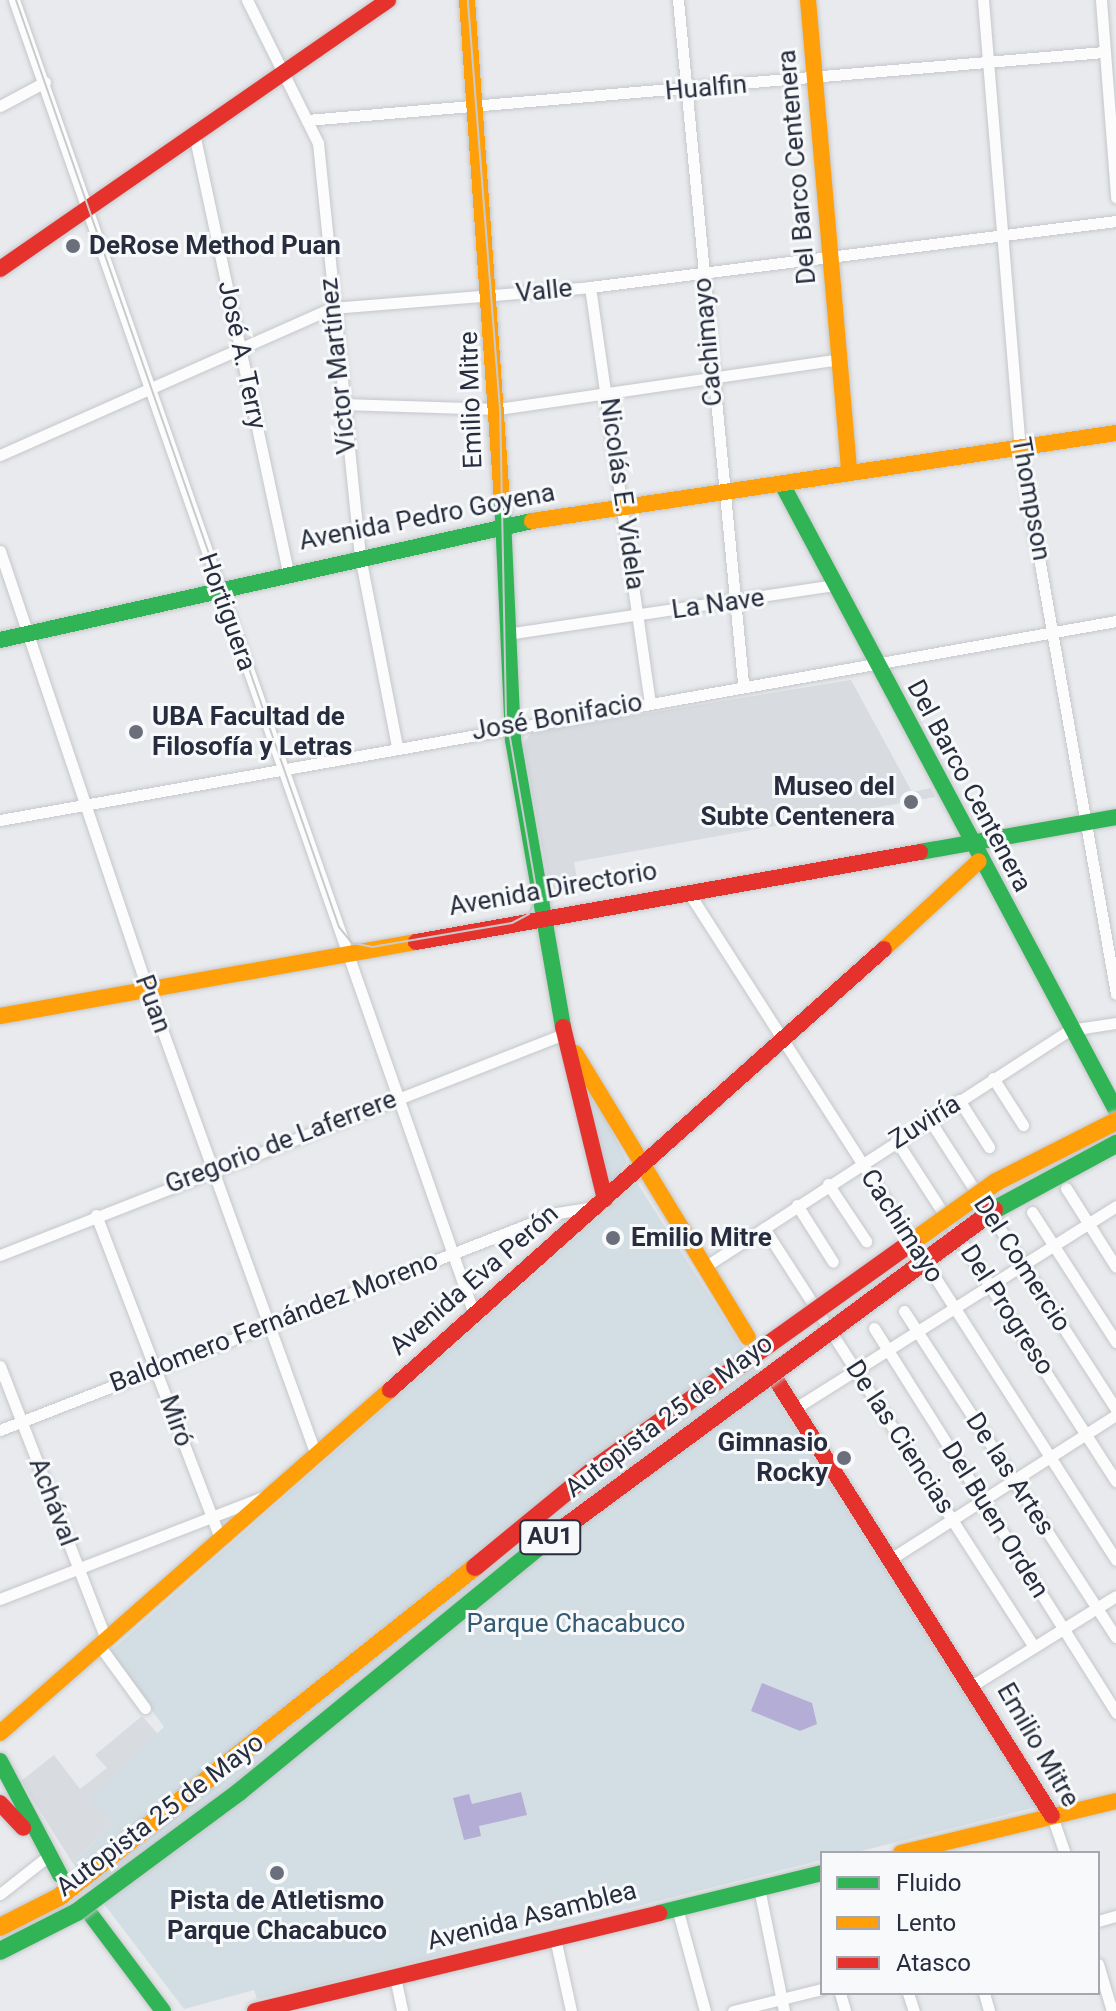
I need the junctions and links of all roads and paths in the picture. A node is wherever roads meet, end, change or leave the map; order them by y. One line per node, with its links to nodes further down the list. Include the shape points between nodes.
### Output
1 (14, 0): 13 (street, Hortiguera)
2 (247, 0): 11 (street, Víctor Martínez)
3 (388, 0): 11 (main road)
4 (467, 0): 16 (main road, Emilio Mitre)
5 (678, 0): 14 (street, Cachimayo)
6 (808, 0): 12 (main road, Del Barco Centenera)
7 (983, 0): 10 (street, Thompson)
8 (1101, 0): 9 (street)
9 (1104, 52): 10 (street, Hualfin); 19 (street)
10 (988, 62): 12 (street, Hualfin); 22 (street, Thompson)
11 (282, 74): 17 (street, Víctor Martínez); 18 (main road)
12 (815, 79): 14 (street, Hualfin); 23 (main road, Del Barco Centenera)
13 (45, 82): 15 (street); 20 (street, Hortiguera)
14 (686, 90): 16 (street, Hualfin); 25 (street, Cachimayo)
15 (0, 106)
16 (476, 107): 17 (street, Hualfin); 27 (main road, Emilio Mitre)
17 (307, 120): 28 (street, Víctor Martínez, via 318,143)
18 (195, 138): 20 (main road); 29 (street, José A. Terry)
19 (1116, 197)
20 (90, 212): 24 (main road); 32 (street, Hortiguera)
21 (1116, 221): 22 (street, Valle)
22 (1001, 235): 23 (street, Valle); 37 (street, Thompson)
23 (830, 255): 25 (street, Valle); 30 (main road, Del Barco Centenera)
24 (0, 269)
25 (702, 273): 26 (street, Valle); 31 (street, Cachimayo)
26 (590, 287): 27 (street, Valle); 33 (street, Nicolás E. Videla)
27 (493, 297): 28 (street, Valle); 35 (main road, Emilio Mitre)
28 (331, 308): 29 (street, Valle); 34 (street, Víctor Martínez)
29 (241, 350): 32 (street, Valle); 46 (street, José A. Terry)
30 (841, 359): 31 (street); 39 (main road, Del Barco Centenera)
31 (711, 377): 33 (street); 41 (street, Cachimayo)
32 (150, 389): 38 (street, Valle); 48 (street, Hortiguera)
33 (607, 393): 35 (street); 42 (street, Nicolás E. Videla)
34 (342, 404): 35 (street); 45 (street, Víctor Martínez)
35 (498, 409): 43 (main road, Emilio Mitre)
36 (1116, 433): 37 (main road, Avenida Pedro Goyena)
37 (1014, 450): 39 (main road, Avenida Pedro Goyena); 52 (street, Thompson)
38 (0, 455)
39 (849, 472): 40 (main road, Avenida Pedro Goyena)
40 (782, 484): 41 (main road, Avenida Pedro Goyena); 47 (main road, Del Barco Centenera)
41 (720, 494): 42 (main road, Avenida Pedro Goyena); 49 (street, Cachimayo)
42 (623, 508): 43 (main road, Avenida Pedro Goyena); 50 (street, Nicolás E. Videla)
43 (503, 525): 45 (main road, Avenida Pedro Goyena); 54 (main road, Emilio Mitre)
44 (0, 551): 53 (street, Puan)
45 (360, 556): 46 (main road, Avenida Pedro Goyena); 60 (street, Víctor Martínez)
46 (288, 572): 48 (main road, Avenida Pedro Goyena)
47 (833, 585): 49 (street, La Nave); 56 (main road, Del Barco Centenera)
48 (218, 587): 53 (main road, Avenida Pedro Goyena); 61 (street, Hortiguera)
49 (731, 604): 50 (street, La Nave); 57 (street, Cachimayo)
50 (640, 615): 54 (street, La Nave); 58 (street, Nicolás E. Videla)
51 (1116, 621): 52 (street, José Bonifacio)
52 (1055, 631): 56 (street, José Bonifacio); 65 (street, Thompson)
53 (30, 632): 55 (main road, Avenida Pedro Goyena); 62 (street, Puan)
54 (507, 634): 59 (main road, Emilio Mitre)
55 (0, 640)
56 (873, 661): 57 (street, José Bonifacio); 66 (main road, Del Barco Centenera)
57 (743, 683): 58 (street, José Bonifacio)
58 (650, 701): 59 (street, José Bonifacio)
59 (512, 725): 60 (street, José Bonifacio); 69 (main road, Emilio Mitre)
60 (397, 746): 61 (street, José Bonifacio)
61 (283, 767): 62 (street, José Bonifacio); 70 (street, Hortiguera)
62 (87, 804): 64 (street, José Bonifacio); 71 (street, Puan)
63 (1116, 817): 65 (main road, Avenida Directorio)
64 (0, 820)
65 (1087, 822): 66 (main road, Avenida Directorio); 72 (street, Thompson)
66 (970, 844): 67 (main road, Del Barco Centenera); 68 (main road, Avenida Directorio)
67 (979, 861): 75 (main road, Del Barco Centenera); 77 (main road, Avenida Eva Perón)
68 (689, 893): 69 (main road, Avenida Directorio); 77 (street, Cachimayo)
69 (543, 916): 70 (main road, Avenida Directorio); 76 (main road, Emilio Mitre)
70 (347, 952): 71 (main road, Avenida Directorio); 79 (street, Hortiguera)
71 (147, 988): 73 (main road, Avenida Directorio); 90 (street, Puan)
72 (1116, 994)
73 (0, 1016)
74 (1116, 1023): 75 (street, Zuviría)
75 (1070, 1030): 78 (street, Zuviría); 81 (main road, Del Barco Centenera)
76 (564, 1034): 79 (street, Gregorio de Laferrere); 89 (main road, Emilio Mitre); 93 (main road, Emilio Mitre)
77 (788, 1039): 88 (street, Cachimayo); 89 (main road, Avenida Eva Perón)
78 (993, 1078): 80 (street, Zuviría); 84 (street)
79 (397, 1097): 90 (street, Gregorio de Laferrere); 102 (street, Hortiguera)
80 (959, 1100): 82 (street, Zuviría); 87 (street)
81 (1116, 1110)
82 (929, 1119): 85 (street, Zuviría); 105 (street, Del Comercio)
83 (1116, 1121): 164 (main road, Autopista 25 de Mayo / AU1, bridge, via 996,1182 598,1466 223,1772 59,1897)
84 (1023, 1125)
85 (896, 1140): 88 (street, Zuviría); 108 (street, Del Progreso)
86 (1116, 1144): 166 (main road, Autopista 25 de Mayo / AU1, bridge, via 1006,1201 730,1400 437,1624 239,1792 77,1912)
87 (989, 1147)
88 (861, 1162): 91 (street, Zuviría); 109 (street, Cachimayo)
89 (640, 1168): 93 (main road, Avenida Eva Perón); 107 (main road, Emilio Mitre)
90 (214, 1169): 97 (street, Gregorio de Laferrere); 112 (street, Puan)
91 (828, 1184): 94 (street, Zuviría); 100 (street)
92 (1066, 1188): 98 (street)
93 (600, 1203): 102 (street, Baldomero Fernández Moreno, via 557,1213); 111 (main road, Avenida Eva Perón)
94 (797, 1205): 99 (street, Zuviría); 104 (street)
95 (1116, 1206): 98 (street)
96 (1032, 1212): 101 (street)
97 (96, 1215): 103 (street, Gregorio de Laferrere); 119 (street, Miró)
98 (1088, 1223): 101 (street); 106 (street)
99 (764, 1228): 107 (street, Zuviría); 120 (street, De las Ciencias)
100 (866, 1241)
101 (1053, 1245): 105 (street); 116 (street)
102 (452, 1253): 111 (street, Hortiguera); 112 (street, Baldomero Fernández Moreno)
103 (0, 1255)
104 (833, 1262)
105 (1021, 1265): 108 (street); 123 (street, Del Comercio)
106 (1116, 1267)
107 (703, 1268): 115 (main road, Emilio Mitre)
108 (990, 1285): 109 (street); 126 (street, Del Progreso)
109 (954, 1307): 114 (street); 128 (street, Cachimayo)
110 (904, 1311): 114 (street, De las Artes)
111 (474, 1314): 127 (main road, Avenida Eva Perón)
112 (268, 1323): 119 (street, Baldomero Fernández Moreno); 127 (street, Puan)
113 (874, 1328): 117 (street, Del Buen Orden)
114 (917, 1331): 117 (street); 129 (street, De las Artes)
115 (748, 1338)
116 (1116, 1342)
117 (887, 1349): 120 (street); 132 (street, Del Buen Orden)
118 (0, 1366): 124 (street, Achával)
119 (156, 1366): 124 (street, Baldomero Fernández Moreno); 133 (street, Miró)
120 (855, 1370): 122 (street); 134 (street, De las Ciencias)
121 (778, 1383): 122 (main road, Emilio Mitre)
122 (794, 1409): 136 (main road, Emilio Mitre)
123 (1116, 1412): 126 (street)
124 (22, 1421): 125 (street, Baldomero Fernández Moreno); 138 (street, Achával)
125 (0, 1430)
126 (1086, 1434): 128 (street); 130 (street, Del Progreso)
127 (316, 1454): 131 (main road, Avenida Eva Perón)
128 (1050, 1457): 129 (street); 137 (street, Cachimayo)
129 (1014, 1480): 132 (street); 141 (street, De las Artes)
130 (1116, 1481)
131 (271, 1494): 133 (street); 135 (main road, Avenida Eva Perón)
132 (983, 1500): 134 (street); 142 (street, Del Buen Orden)
133 (211, 1517): 135 (street, Miró); 138 (street)
134 (954, 1519): 136 (street); 145 (street, De las Ciencias)
135 (220, 1538): 144 (main road, Avenida Eva Perón)
136 (889, 1560): 146 (main road, Emilio Mitre)
137 (1116, 1560)
138 (78, 1569): 140 (street); 144 (street, Achával)
139 (1116, 1596): 141 (street)
140 (0, 1599)
141 (1097, 1608): 142 (street); 143 (street, De las Artes)
142 (1063, 1629): 145 (street); 148 (street, Del Buen Orden)
143 (1116, 1637)
144 (102, 1642): 147 (street, Achával); 149 (main road, Avenida Eva Perón)
145 (1034, 1647): 146 (street)
146 (973, 1685): 153 (main road, Emilio Mitre)
147 (145, 1708)
148 (1116, 1713)
149 (0, 1733)
150 (1, 1772): 154 (main road)
151 (1116, 1801): 153 (main road)
152 (0, 1803): 154 (main road)
153 (1052, 1816): 155 (main road); 156 (street, Emilio Mitre)
154 (36, 1841): 157 (main road)
155 (909, 1851)
156 (1064, 1851)
157 (47, 1857): 159 (main road); 161 (street)
158 (820, 1873): 160 (main road, Avenida Asamblea)
159 (60, 1875)
160 (759, 1888): 162 (main road, Avenida Asamblea); 170 (street)
161 (0, 1894)
162 (677, 1908): 165 (main road, Avenida Asamblea); 175 (street)
163 (91, 1915): 171 (main road)
164 (0, 1927)
165 (555, 1938): 168 (main road, Avenida Asamblea); 174 (street)
166 (0, 1951)
167 (1100, 1971): 177 (street)
168 (395, 1977): 172 (main road, Avenida Asamblea); 173 (street)
169 (820, 1990): 170 (street)
170 (782, 2005): 176 (street)
171 (163, 2011)
172 (255, 2011)
173 (402, 2011)
174 (571, 2011)
175 (705, 2011)
176 (733, 2011)
177 (1112, 2011)

